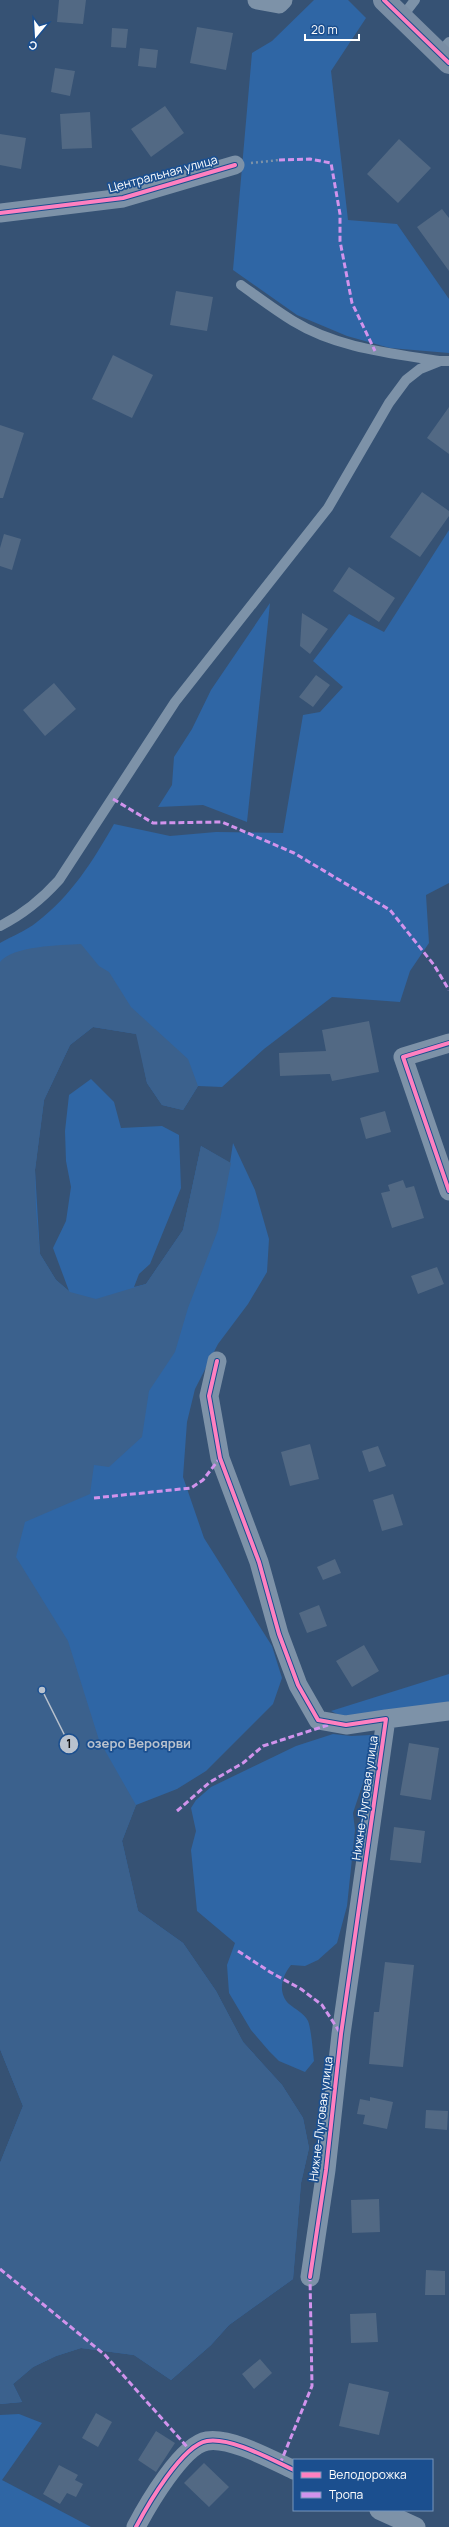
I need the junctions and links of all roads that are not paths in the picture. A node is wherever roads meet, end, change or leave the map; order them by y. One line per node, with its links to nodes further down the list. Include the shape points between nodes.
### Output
1 (257, 0): 2 (street, via 279,4)
2 (283, 0)
3 (384, 0): 5 (street)
4 (415, 0): 5 (lane)
5 (402, 17): 6 (street)
6 (446, 53)
7 (235, 166): 8 (street, Центральная улица, via 123,198)
8 (0, 213)
9 (241, 285): 10 (lane, via 294,322 336,340 375,351)
10 (445, 361): 11 (lane, via 420,369 406,380 328,508 175,702 59,880 27,911)
11 (0, 926)
12 (449, 1043): 13 (street, via 403,1057)
13 (449, 1191)
14 (217, 1361): 16 (street, Нижне-Луговая улица, via 209,1396 220,1458 259,1562 279,1634 298,1686 318,1720 346,1726)
15 (449, 1711): 16 (street)
16 (386, 1719): 17 (street, Нижне-Луговая улица)
17 (310, 2277)
18 (293, 2470): 20 (street, via 228,2442 206,2441 190,2450 154,2493)
19 (381, 2511): 21 (street)
20 (136, 2527)
21 (416, 2527)

